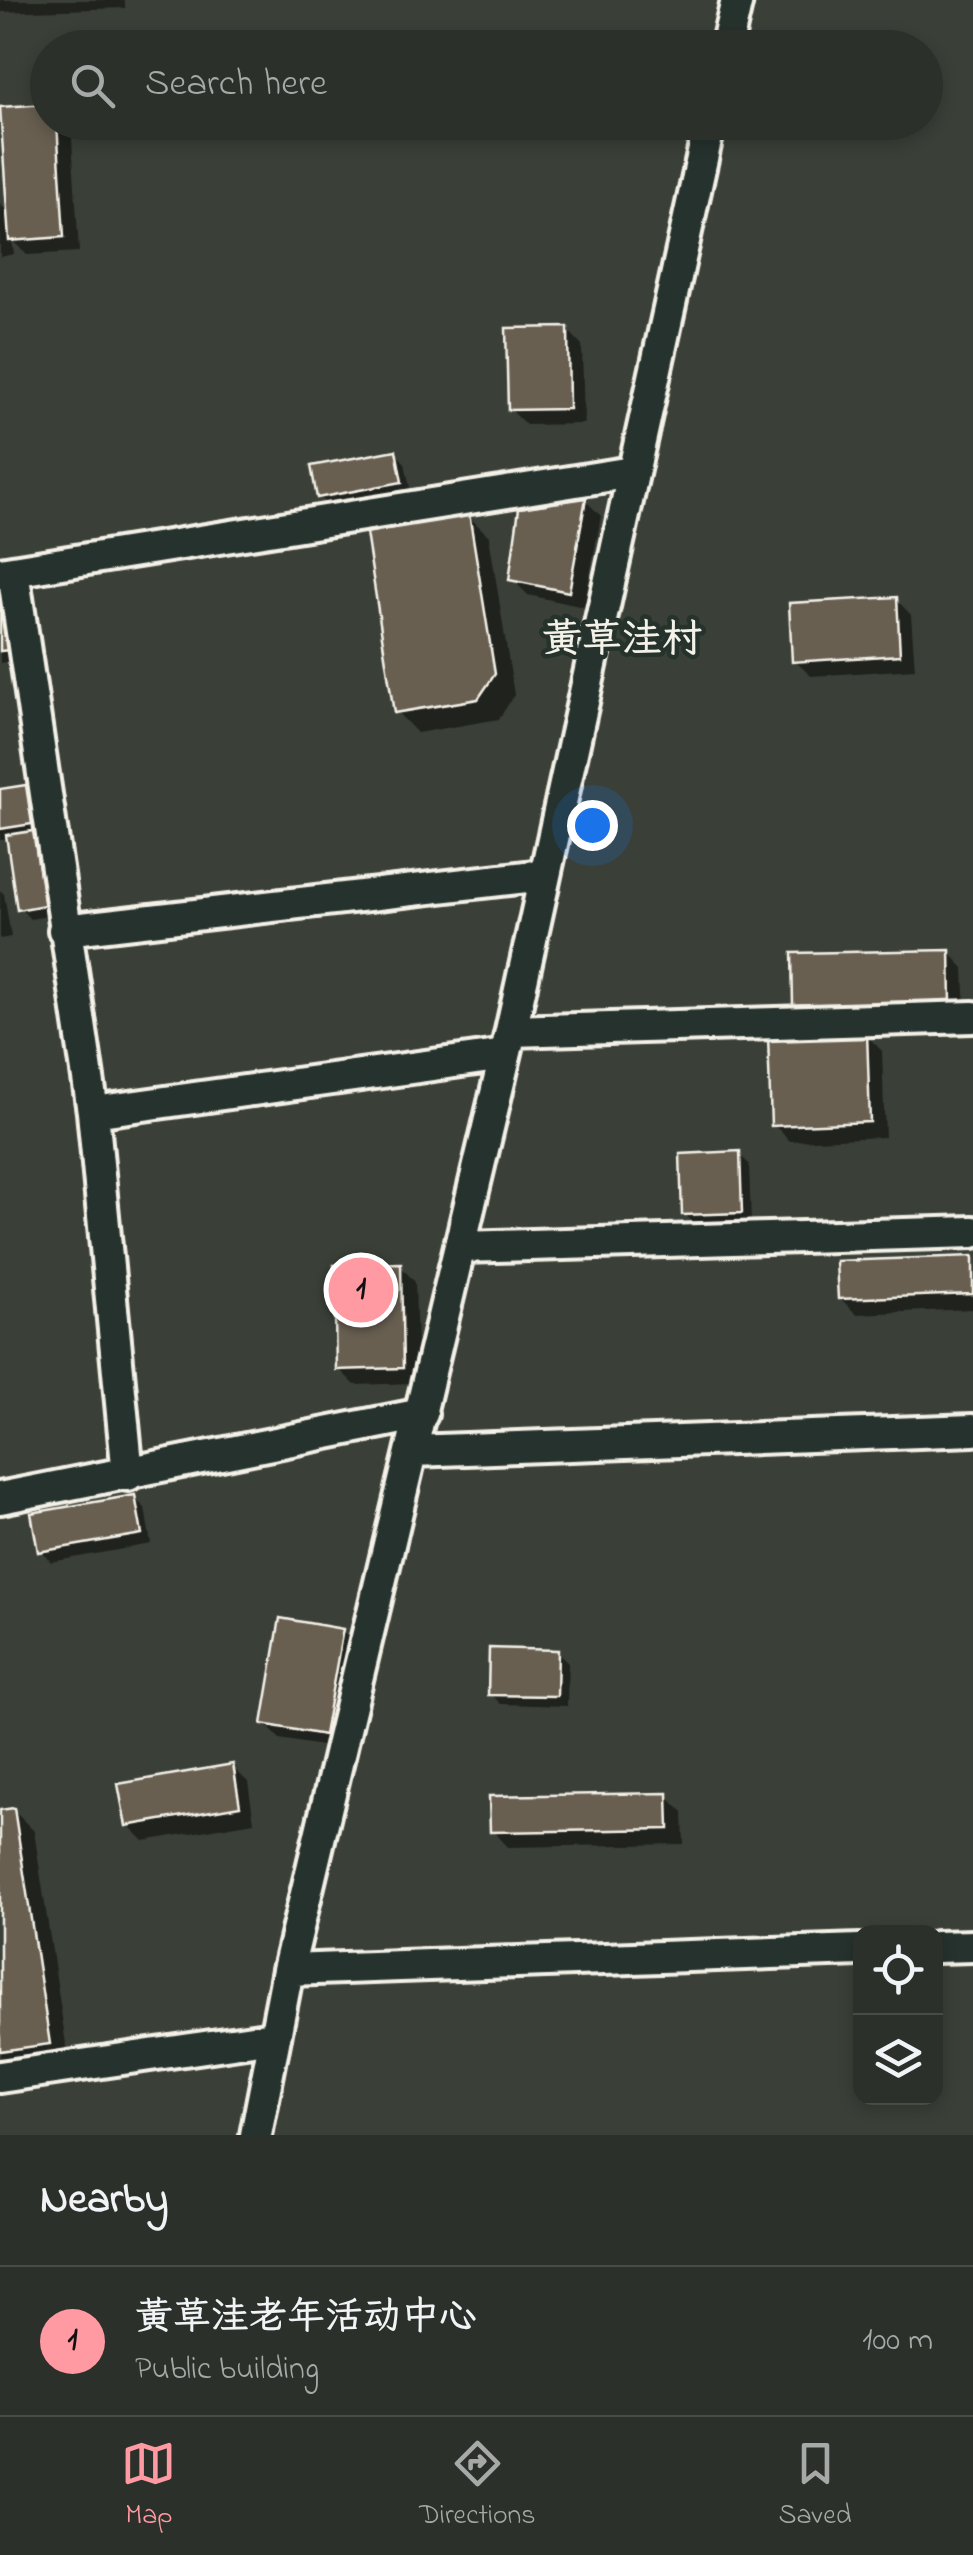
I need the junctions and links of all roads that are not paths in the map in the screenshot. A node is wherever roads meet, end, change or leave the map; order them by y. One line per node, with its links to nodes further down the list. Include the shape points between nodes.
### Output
1 (737, 0): 2 (street)
2 (730, 30)
3 (706, 140): 4 (street)
4 (632, 472): 5 (street); 6 (street)
5 (6, 572): 7 (street)
6 (544, 875): 7 (street); 9 (street)
7 (64, 930): 10 (street)
8 (973, 1017): 9 (street)
9 (508, 1043): 10 (street); 12 (street)
10 (93, 1112): 16 (street)
11 (973, 1232): 12 (street)
12 (462, 1247): 13 (street)
13 (422, 1414): 15 (street); 16 (street)
14 (973, 1430): 15 (street)
15 (412, 1451): 21 (street)
16 (128, 1475): 17 (street)
17 (0, 1498)
18 (973, 1946): 19 (street)
19 (943, 1947)
20 (853, 1950): 21 (street)
21 (288, 1970): 22 (street)
22 (273, 2037): 23 (street); 24 (street)
23 (0, 2077)
24 (256, 2135)

